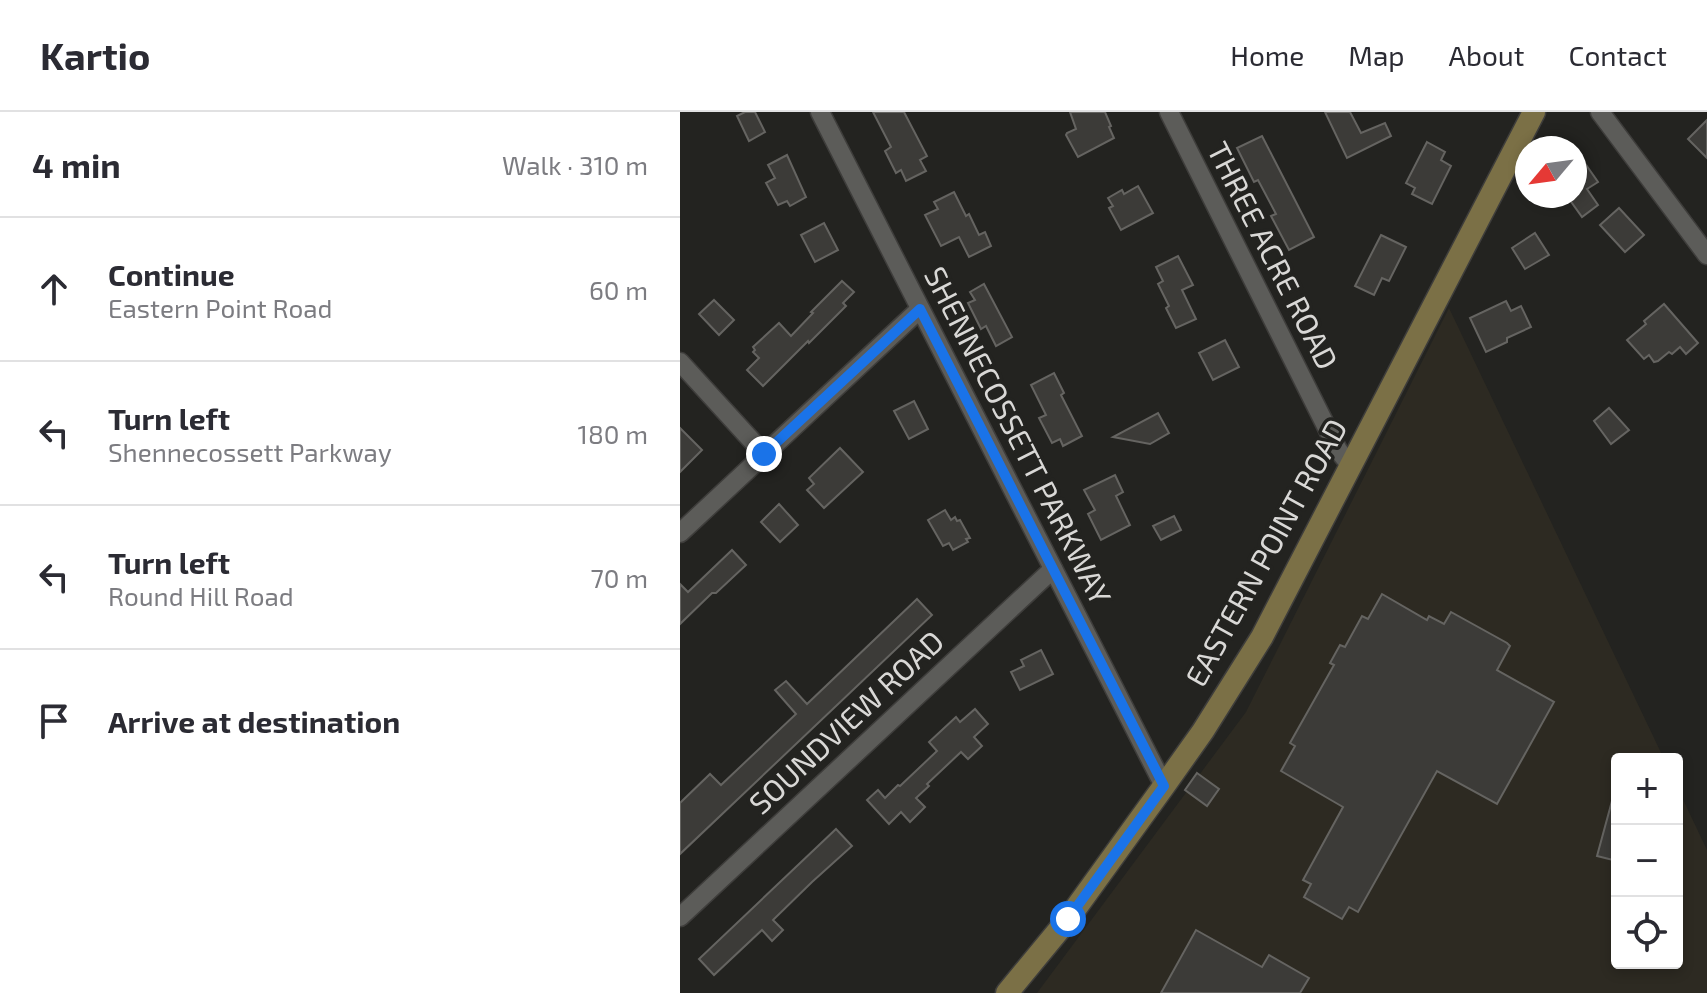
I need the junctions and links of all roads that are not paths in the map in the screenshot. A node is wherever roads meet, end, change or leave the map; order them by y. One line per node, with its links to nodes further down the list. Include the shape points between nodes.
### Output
1 (820, 112): 6 (street, SHENNECOSSETT PARKWAY)
2 (1169, 112): 9 (street, THREE ACRE ROAD)
3 (1534, 112): 9 (main road, EASTERN POINT ROAD)
4 (1600, 112): 5 (street)
5 (1707, 255)
6 (920, 309): 8 (street); 11 (street, SHENNECOSSETT PARKWAY)
7 (680, 362): 8 (street)
8 (764, 454): 10 (street)
9 (1350, 465): 12 (main road, EASTERN POINT ROAD, via 1262,637)
10 (680, 533)
11 (1053, 569): 12 (street, SHENNECOSSETT PARKWAY); 13 (street, SOUNDVIEW ROAD)
12 (1164, 786): 14 (main road, EASTERN POINT ROAD)
13 (680, 917)
14 (1007, 993)

